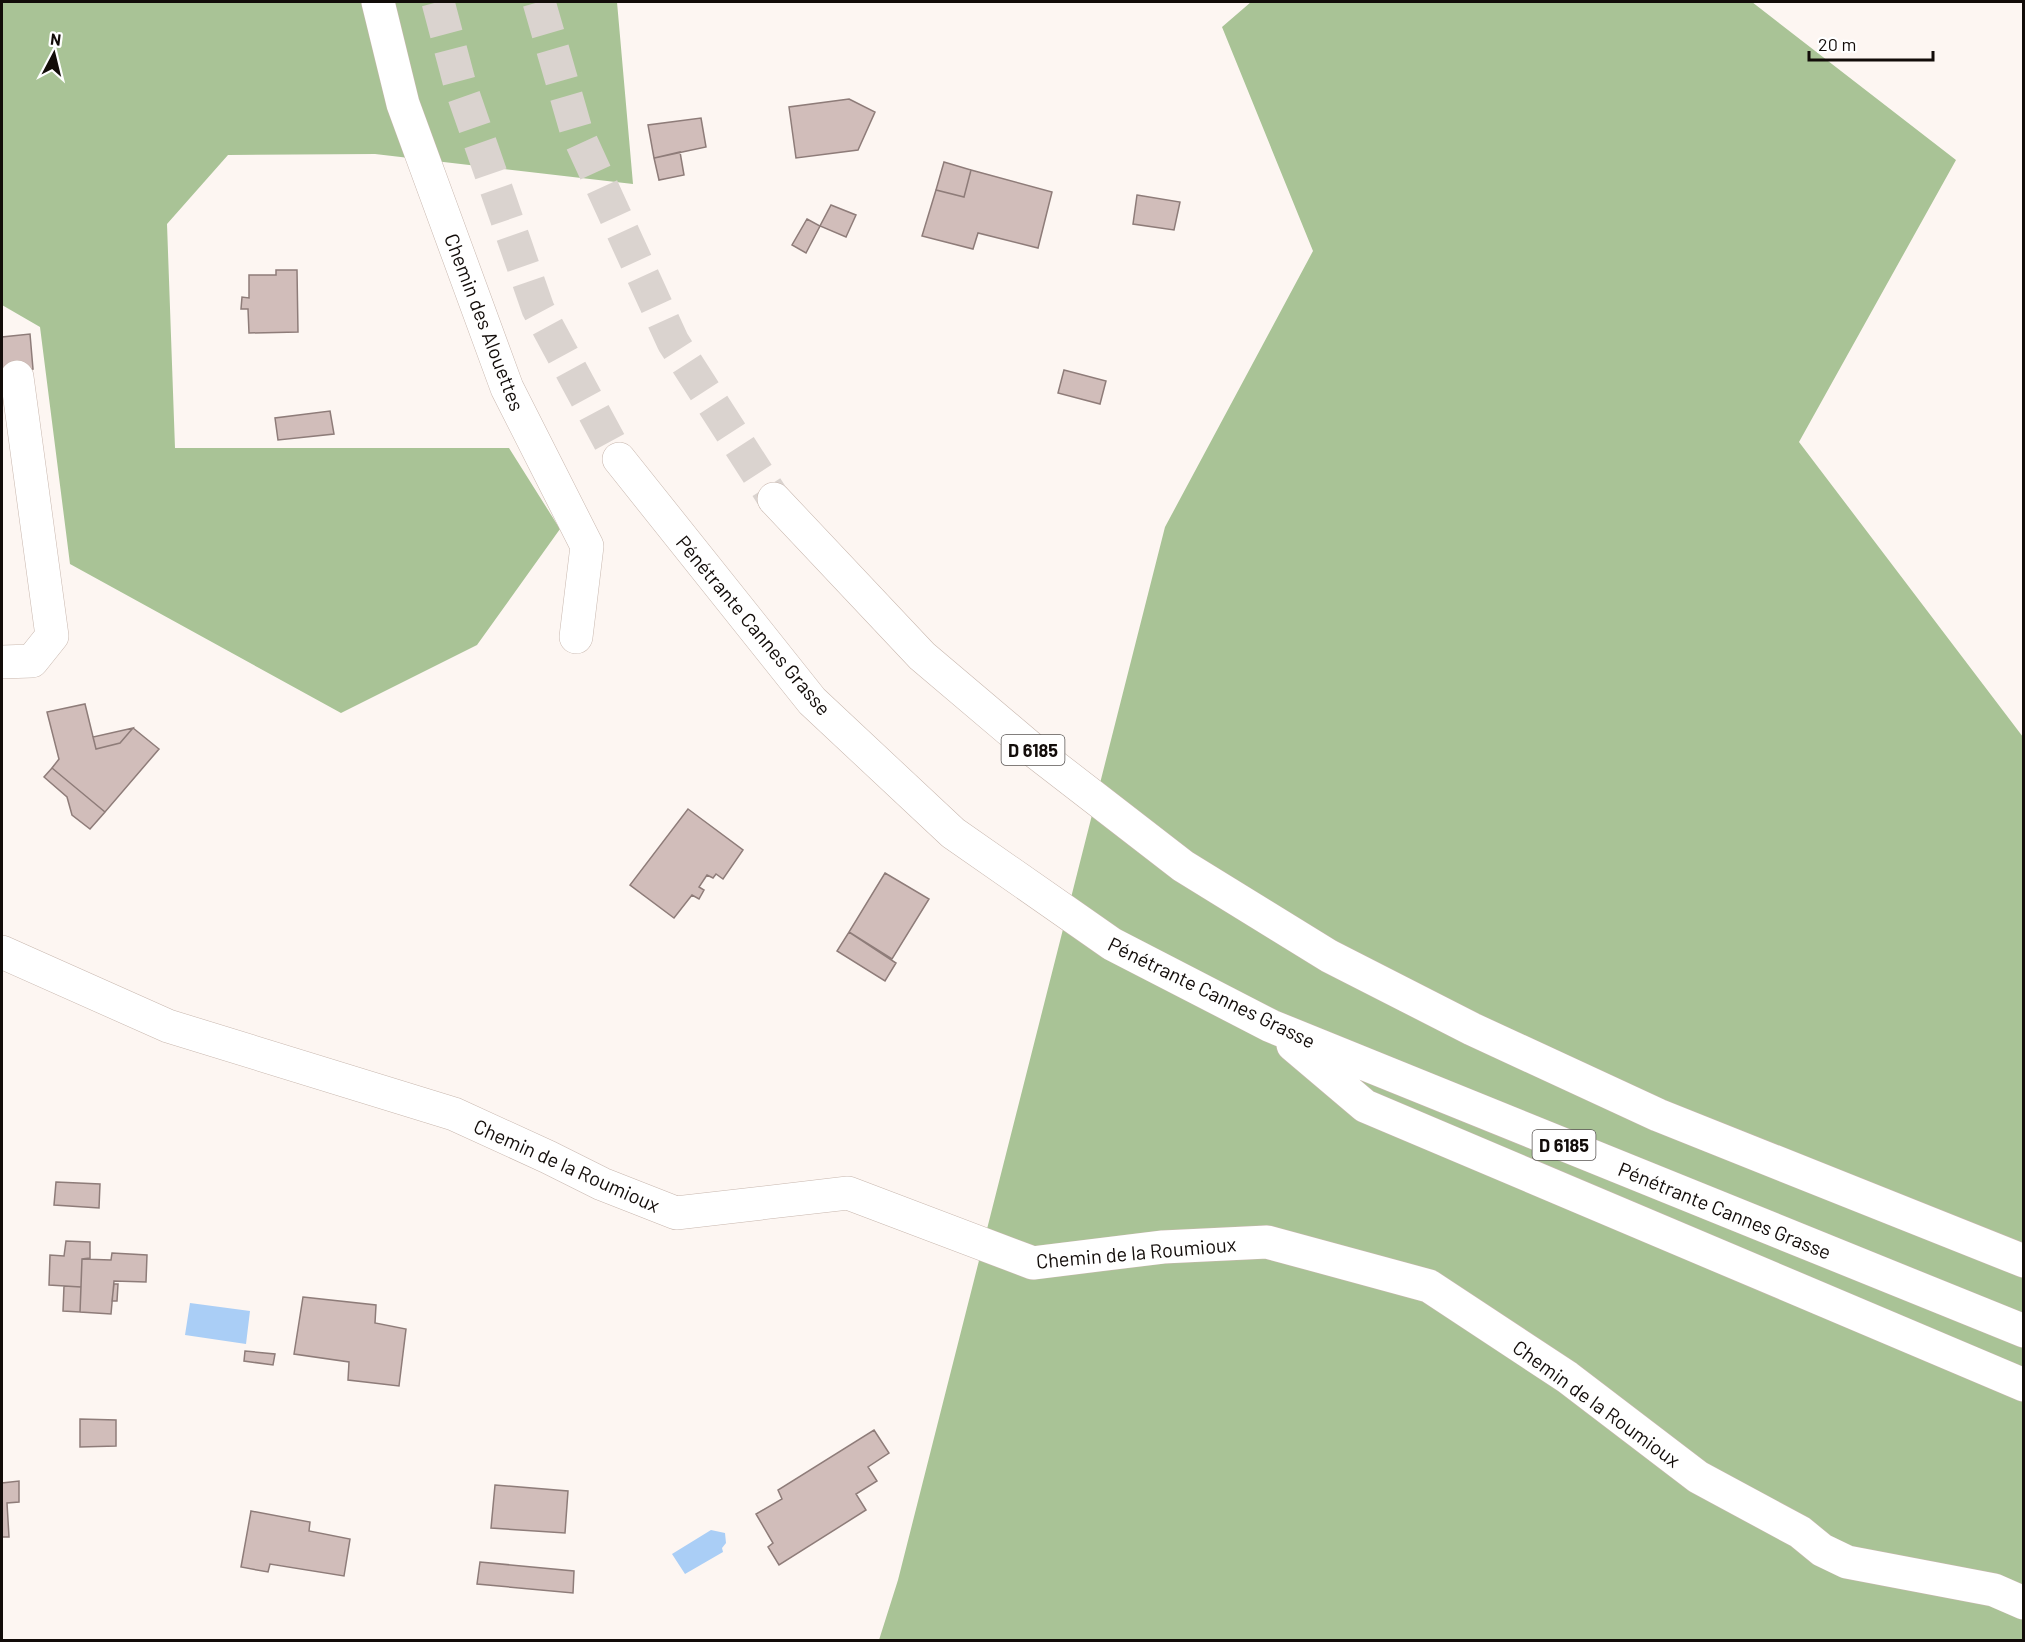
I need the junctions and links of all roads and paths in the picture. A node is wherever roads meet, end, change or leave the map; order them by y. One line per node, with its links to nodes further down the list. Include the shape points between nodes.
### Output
1 (378, 2): 5 (main road, Chemin des Alouettes, via 403,104 507,388 587,546)
2 (17, 377): 6 (main road, via 52,636 32,661)
3 (619, 459): 8 (main road, Pénétrante Cannes Grasse / D 6185, via 812,701 953,833 1112,945)
4 (774, 499): 9 (main road, D 6185, via 922,656 1033,750 1183,866 1329,956 1472,1029 1658,1115)
5 (576, 637)
6 (2, 662)
7 (2, 952): 12 (main road, Chemin de la Roumioux, via 168,1026 454,1114 602,1184 676,1213 848,1193 1033,1263 1163,1247 1267,1242 1428,1286 1567,1377 1698,1477 1800,1532 1830,1554 1846,1562 1994,1590)
8 (1271, 1026): 10 (main road, Pénétrante Cannes Grasse / D 6185); 11 (main road, via 1365,1106)
9 (2024, 1261)
10 (2024, 1330)
11 (2024, 1385)
12 (2024, 1603)

